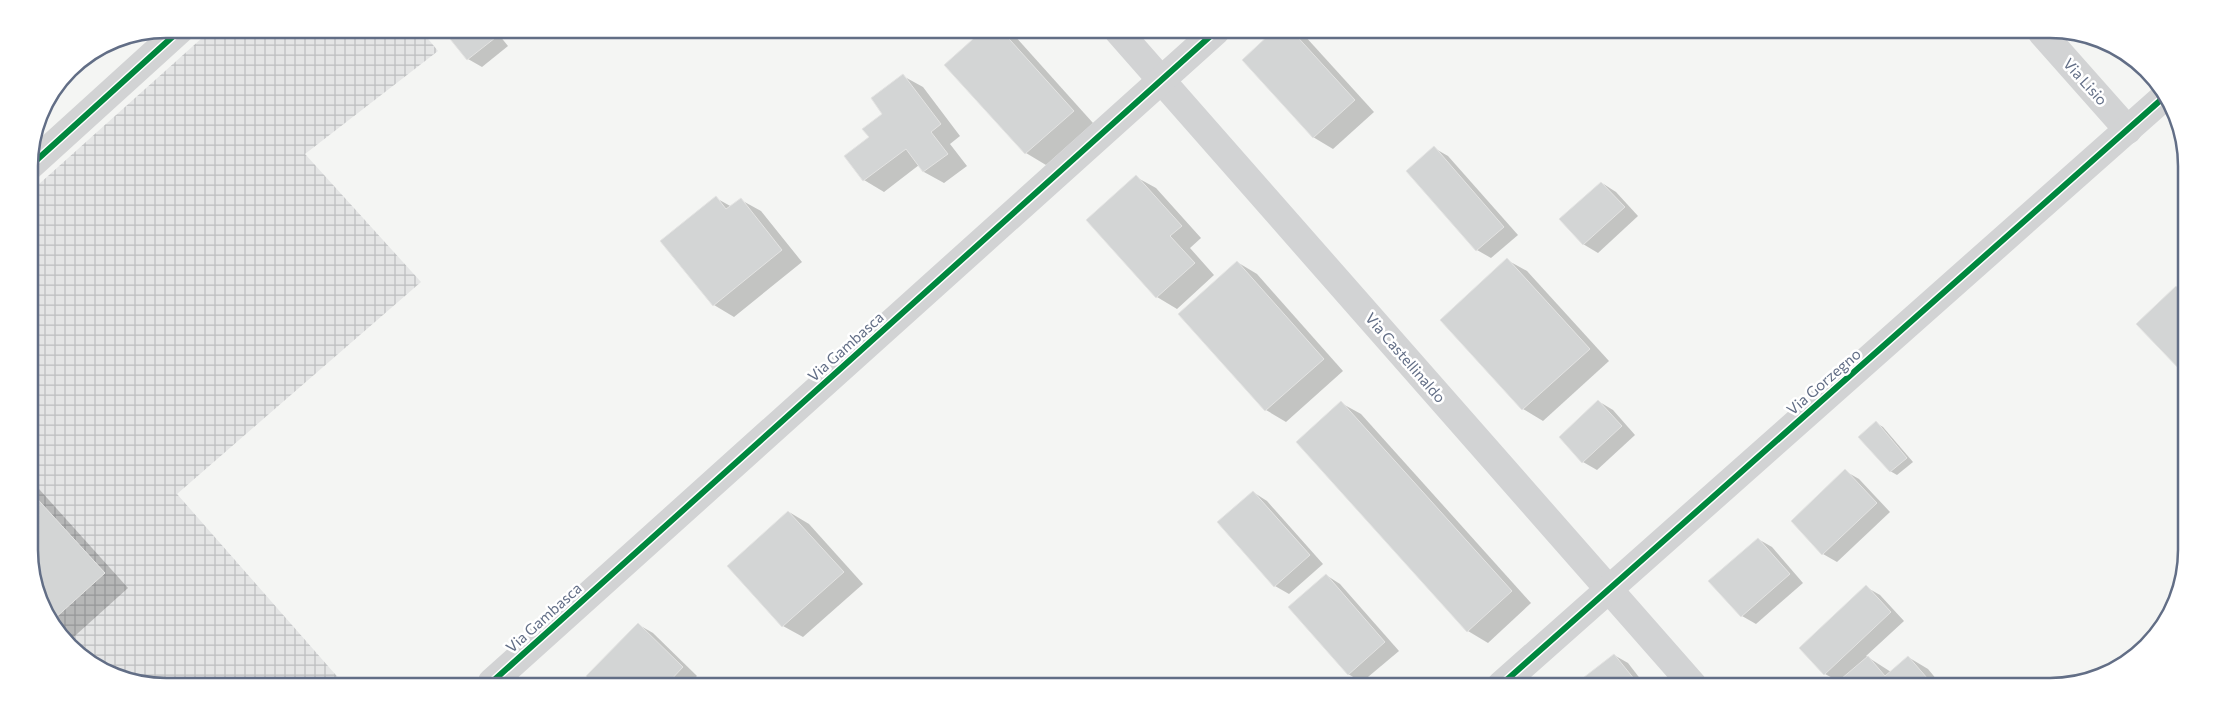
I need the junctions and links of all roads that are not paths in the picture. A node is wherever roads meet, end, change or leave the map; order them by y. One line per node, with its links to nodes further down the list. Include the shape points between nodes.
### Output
1 (172, 38): 8 (street)
2 (1124, 38): 5 (street, Via Castellinaldo)
3 (1208, 38): 5 (street, Via Gambasca)
4 (2046, 38): 7 (street, Via Lisio)
5 (1161, 80): 9 (street, Via Castellinaldo); 12 (street, Via Gambasca)
6 (2159, 101): 7 (street, Via Gorzegno)
7 (2128, 130): 9 (street, Via Gorzegno)
8 (38, 159)
9 (1608, 589): 10 (street, Via Gorzegno); 11 (street, Via Castellinaldo)
10 (1510, 677)
11 (1686, 677)
12 (497, 678)

